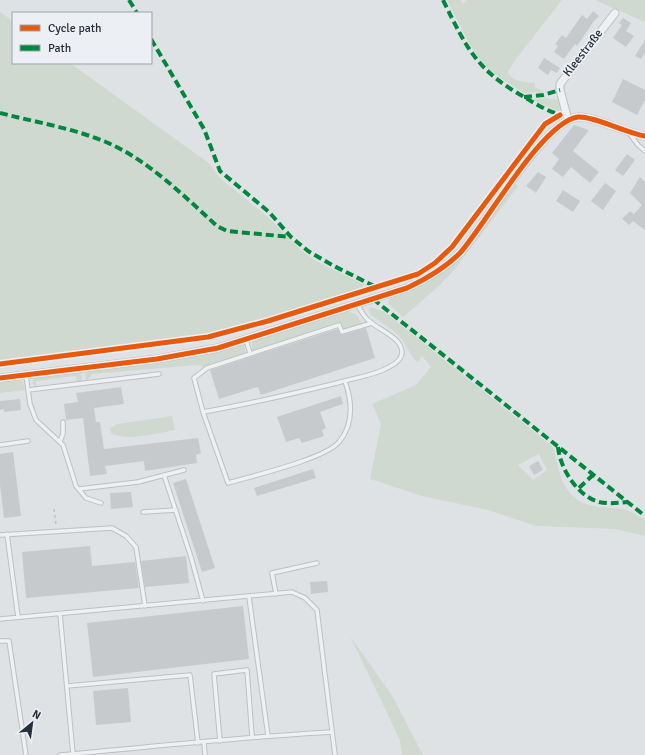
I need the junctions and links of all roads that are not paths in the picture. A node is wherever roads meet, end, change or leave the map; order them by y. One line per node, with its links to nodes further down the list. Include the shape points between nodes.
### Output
1 (615, 13): 2 (street, Kleestraße, via 560,84)
2 (568, 120): 3 (street, via 588,118); 6 (street, via 543,141 464,248 451,261 419,282)
3 (629, 133): 4 (street); 5 (lane)
4 (645, 136)
5 (645, 151)
6 (357, 304): 7 (lane); 8 (street)
7 (372, 323): 9 (lane, via 342,332 339,325); 13 (lane, via 394,338 402,350 401,356 388,368)
8 (246, 340): 9 (lane); 11 (street, via 157,359)
9 (250, 353): 15 (lane, via 207,368 194,378)
10 (159, 374): 14 (lane)
11 (26, 375): 12 (street); 14 (lane)
12 (0, 378)
13 (345, 381): 15 (lane, via 256,403); 15 (lane, via 352,406 347,426 339,442 295,464 228,483)
14 (28, 390): 17 (lane, via 36,420)
15 (203, 412)
16 (63, 422): 17 (lane)
17 (60, 441): 22 (lane)
18 (28, 442): 19 (lane)
19 (0, 445)
20 (184, 470): 21 (lane)
21 (164, 475): 22 (lane, via 138,482); 24 (lane)
22 (79, 489): 23 (lane, via 86,498)
23 (101, 502)
24 (176, 510): 25 (lane); 31 (lane)
25 (143, 512)
26 (0, 534): 27 (lane)
27 (7, 534): 32 (lane, via 112,528 126,536 136,547); 34 (lane)
28 (316, 563): 29 (lane, via 272,574)
29 (276, 594): 30 (lane); 38 (lane, via 292,592 304,598 317,610)
30 (249, 597): 31 (lane); 40 (lane)
31 (203, 601): 32 (lane)
32 (145, 606): 33 (lane)
33 (60, 614): 34 (lane); 37 (lane)
34 (18, 617): 35 (lane)
35 (0, 619)
36 (0, 641): 45 (lane, via 9,641)
37 (67, 686): 42 (lane, via 190,675); 44 (lane)
38 (332, 732): 40 (lane); 48 (lane)
39 (252, 736): 40 (lane); 41 (lane); 41 (lane, via 247,670 214,674)
40 (268, 736)
41 (220, 741): 43 (lane)
42 (198, 743): 43 (lane); 44 (lane)
43 (204, 743): 47 (lane)
44 (73, 754): 46 (lane)
45 (26, 755)
46 (60, 755)
47 (205, 755)
48 (335, 755)

